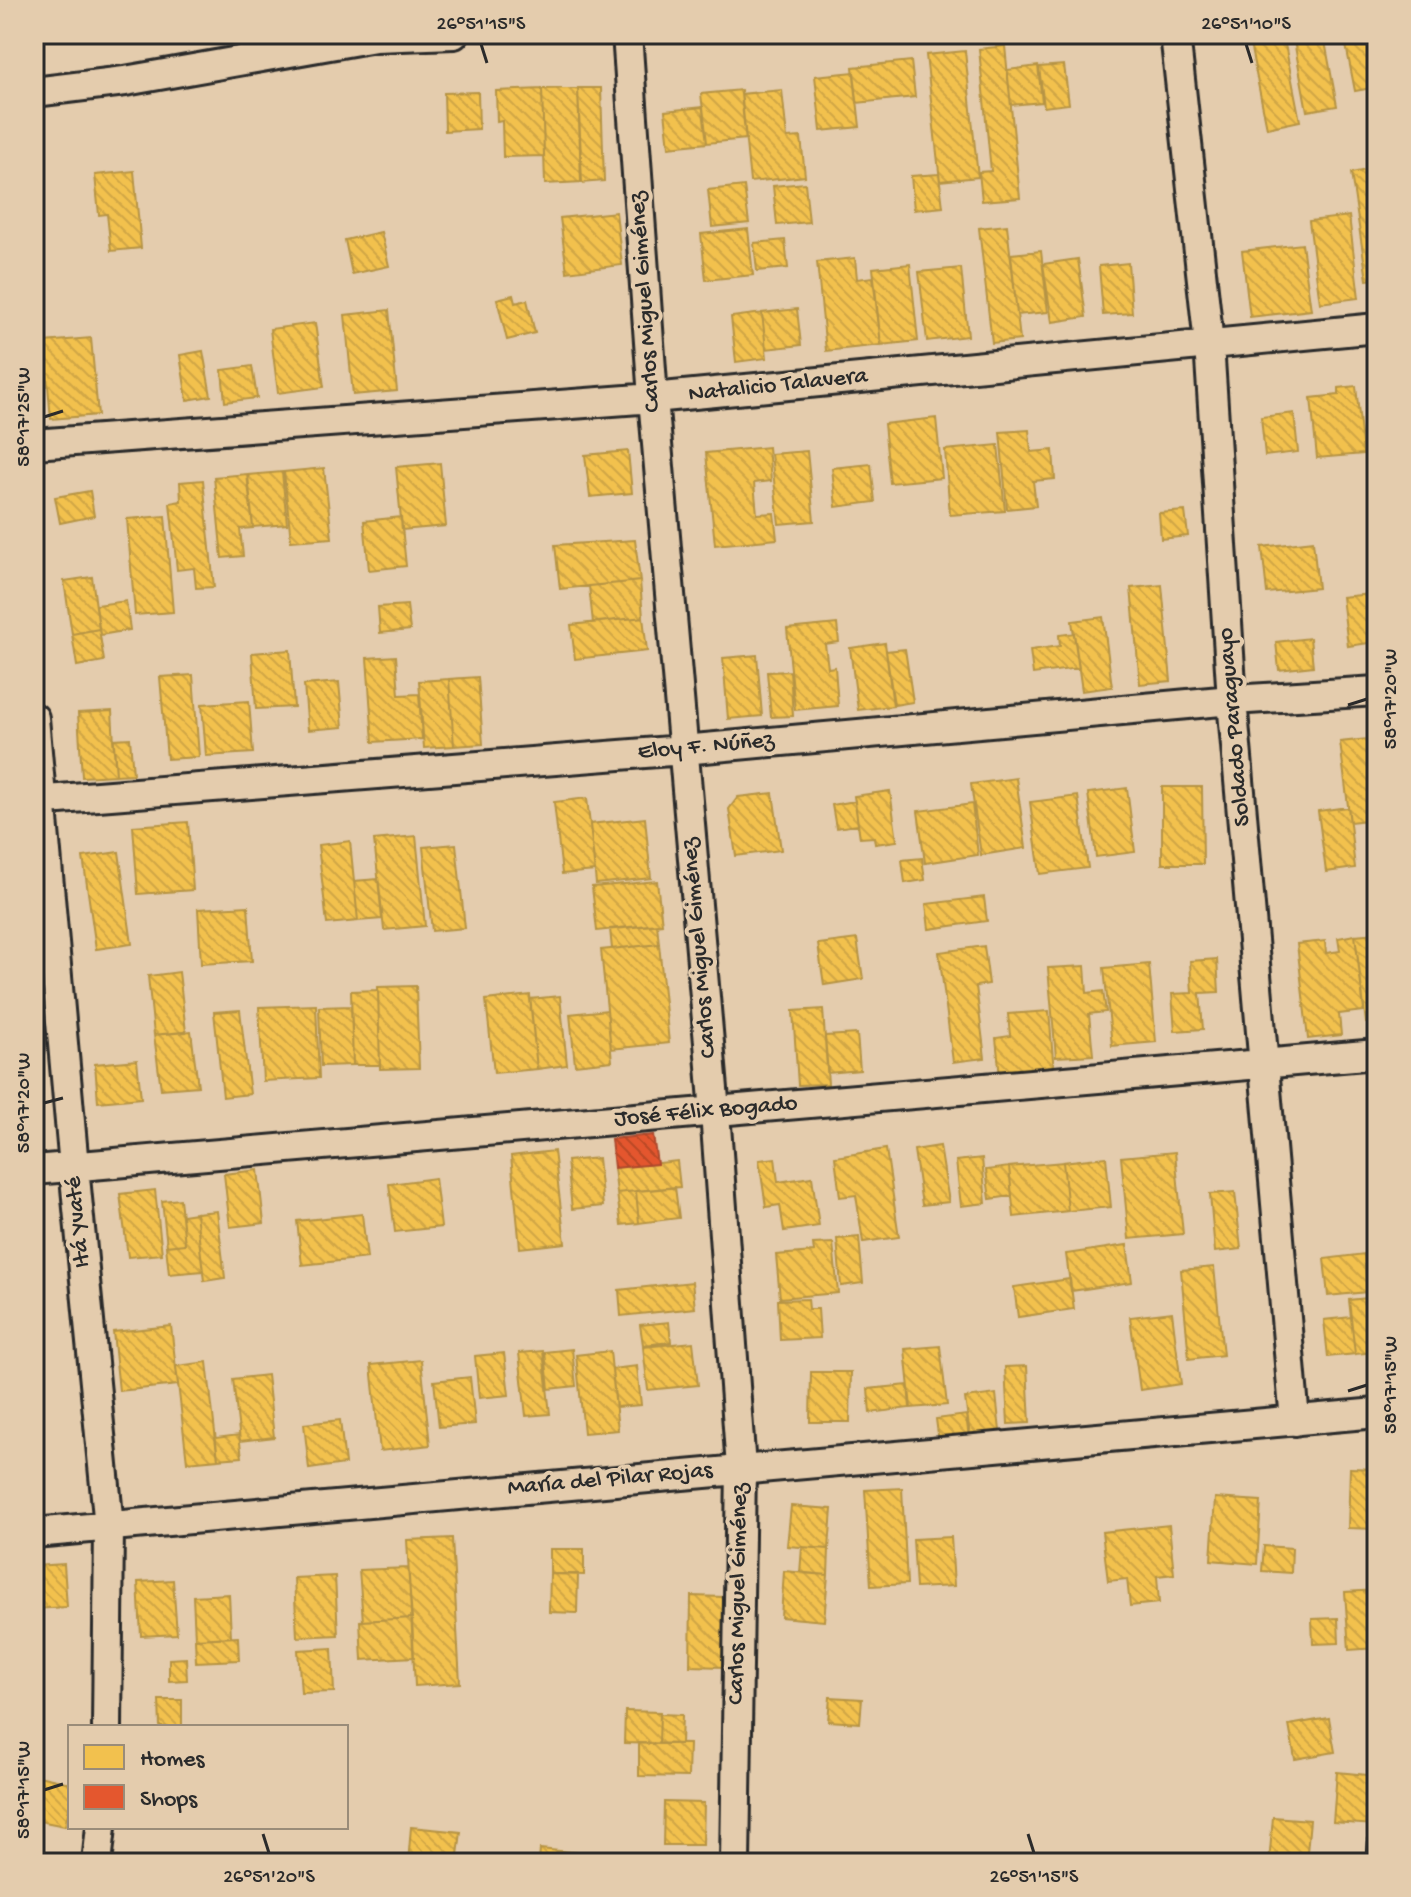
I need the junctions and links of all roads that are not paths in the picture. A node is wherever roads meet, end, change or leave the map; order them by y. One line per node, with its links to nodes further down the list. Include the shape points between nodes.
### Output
1 (454, 34): 4 (street, via 375,37)
2 (627, 34): 7 (street, Carlos Miguel Giménez)
3 (1175, 34): 6 (street, Soldado Paraguayo)
4 (34, 92)
5 (1377, 328): 6 (street, Natalicio Talavera)
6 (1209, 344): 7 (street, Natalicio Talavera); 10 (street, Soldado Paraguayo)
7 (653, 398): 8 (street, Natalicio Talavera); 12 (street, Carlos Miguel Giménez)
8 (34, 444)
9 (1377, 691): 10 (street, Eloy F. Núñez)
10 (1232, 700): 12 (street, Eloy F. Núñez); 15 (street, Soldado Paraguayo)
11 (34, 718): 13 (street, Itá Yvaté)
12 (683, 750): 13 (street, Eloy F. Núñez); 16 (street, Carlos Miguel Giménez)
13 (38, 800): 17 (street, Itá Yvaté)
14 (1377, 1054): 15 (street, José Félix Bogado)
15 (1264, 1062): 16 (street, José Félix Bogado); 20 (street, Soldado Paraguayo)
16 (715, 1112): 17 (street, José Félix Bogado); 21 (street, Carlos Miguel Giménez)
17 (74, 1167): 18 (street, José Félix Bogado); 22 (street, Itá Yvaté)
18 (34, 1170)
19 (1377, 1413): 20 (street, María del Pilar Rojas)
20 (1295, 1421): 21 (street, María del Pilar Rojas)
21 (741, 1468): 22 (street, María del Pilar Rojas); 28 (street, Carlos Miguel Giménez)
22 (109, 1527): 23 (street, María del Pilar Rojas); 24 (street, Itá Yvaté)
23 (34, 1533)
24 (107, 1725)
25 (101, 1829): 27 (street)
26 (1377, 1839): 29 (lane)
27 (97, 1863)
28 (735, 1863)
29 (1375, 1863)

